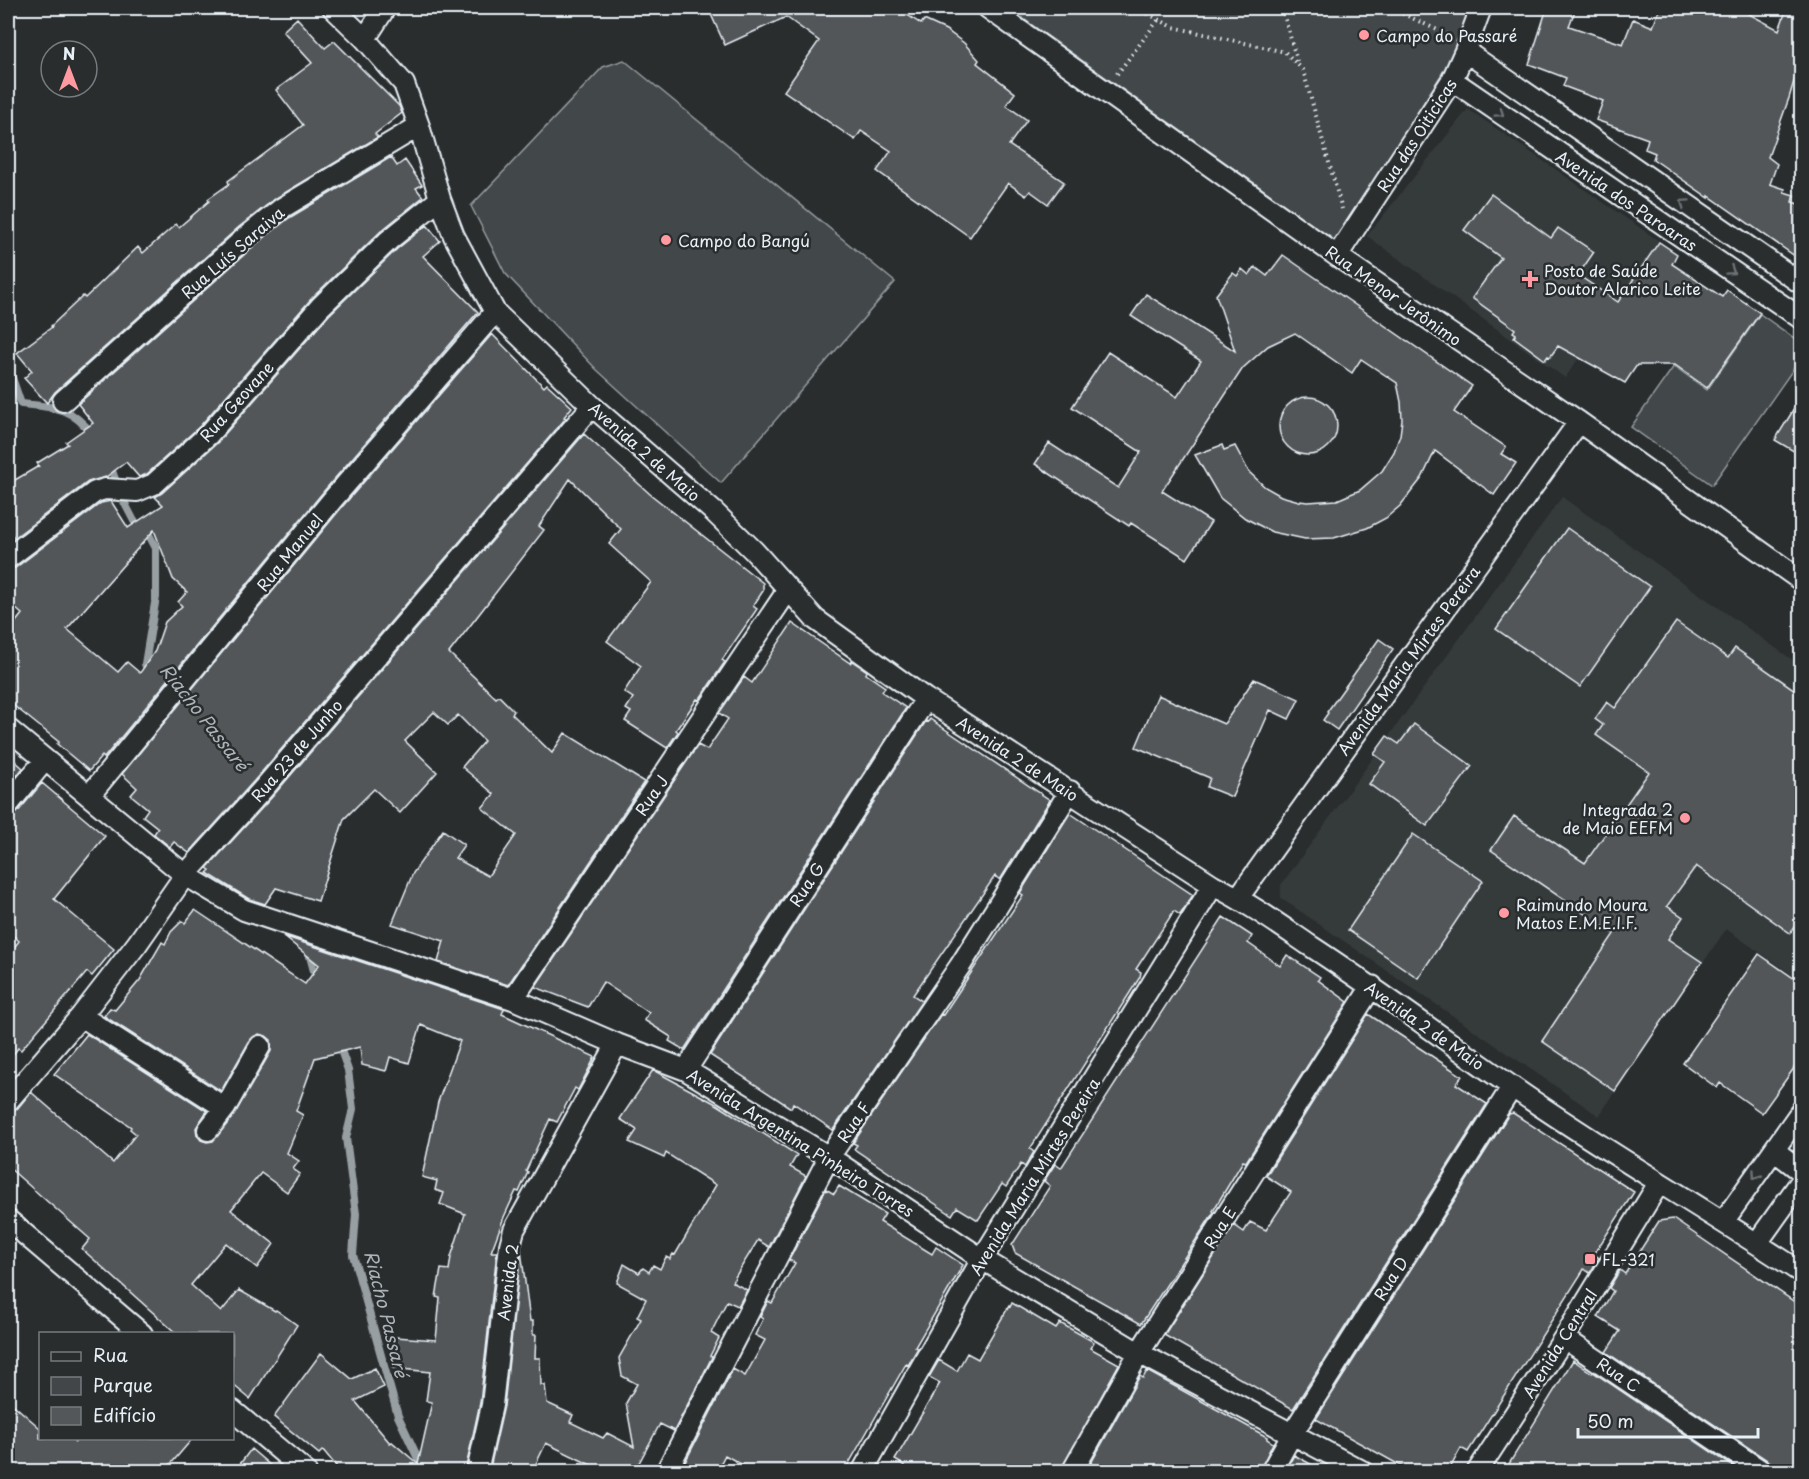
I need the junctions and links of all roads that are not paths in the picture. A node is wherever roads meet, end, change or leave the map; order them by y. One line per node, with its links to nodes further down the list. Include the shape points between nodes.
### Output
1 (333, 8): 5 (street)
2 (385, 8): 5 (street)
3 (988, 8): 10 (street, Rua Menor Jerônimo)
4 (1481, 8): 6 (street, Rua das Oiticicas)
5 (365, 39): 8 (street, Avenida 2 de Maio, via 404,84)
6 (1466, 47): 7 (street, Rua das Oiticicas); 11 (street, Avenida dos Paroaras, one-way to 6)
7 (1452, 80): 10 (street, Rua das Oiticicas); 13 (street, Avenida dos Paroaras, one-way to 13)
8 (419, 126): 9 (street, Avenida 2 de Maio); 14 (street, Rua Luís Saraiva, via 282,208)
9 (440, 199): 12 (street, Avenida 2 de Maio, via 454,236); 17 (street, Rua Geovane, via 389,240 328,300 208,434 154,484 137,491 95,492)
10 (1337, 256): 16 (street, Rua Menor Jerônimo)
11 (1802, 284)
12 (495, 312): 15 (street, Avenida 2 de Maio); 24 (street, Rua Manuel, via 333,499)
13 (1802, 319)
14 (63, 401)
15 (592, 406): 19 (street, Avenida 2 de Maio, via 713,511); 26 (street, Rua 23 de Junho)
16 (1579, 422): 18 (street, Rua Menor Jerônimo); 28 (street, Avenida Maria Mirtes Pereira)
17 (8, 558)
18 (1802, 581)
19 (788, 590): 20 (street, Avenida 2 de Maio, via 814,619); 30 (street, Rua J)
20 (926, 699): 23 (street, Avenida 2 de Maio); 34 (street, Rua G)
21 (8, 729): 22 (street, Avenida Argentina Pinheiro Torres)
22 (45, 760): 24 (street, Avenida Argentina Pinheiro Torres); 25 (street)
23 (1070, 791): 27 (street, Avenida 2 de Maio); 41 (street, Rua F, via 960,966)
24 (89, 796): 26 (street, Avenida Argentina Pinheiro Torres)
25 (8, 805)
26 (185, 875): 30 (street, Avenida Argentina Pinheiro Torres, via 244,910); 31 (street, Rua 23 de Junho)
27 (1213, 885): 28 (street, Avenida 2 de Maio); 48 (street, Avenida Maria Mirtes Pereira)
28 (1238, 898): 29 (street, Avenida 2 de Maio)
29 (1372, 986): 35 (street, Avenida 2 de Maio); 52 (street, Rua E)
30 (513, 999): 32 (street, Avenida Argentina Pinheiro Torres)
31 (81, 1016): 36 (street, Rua 23 de Junho); 37 (street)
32 (617, 1044): 34 (street, Avenida Argentina Pinheiro Torres); 56 (street, Avenida 2, via 514,1230 493,1395)
33 (260, 1046): 37 (street)
34 (686, 1070): 41 (street, Avenida Argentina Pinheiro Torres)
35 (1512, 1087): 44 (street, Avenida 2 de Maio); 54 (street, Rua D)
36 (8, 1101)
37 (225, 1108): 39 (street)
38 (1802, 1110): 40 (street)
39 (208, 1130)
40 (1774, 1150): 42 (street); 46 (street, one-way to 46)
41 (829, 1157): 48 (street, Avenida Argentina Pinheiro Torres); 57 (street, Rua F)
42 (1802, 1172)
43 (1802, 1180): 47 (street)
44 (1659, 1183): 46 (street, Avenida 2 de Maio); 51 (street, Avenida Central)
45 (8, 1220): 50 (street)
46 (1724, 1222): 47 (street, Avenida 2 de Maio)
47 (1757, 1244): 49 (street, Avenida 2 de Maio)
48 (982, 1259): 52 (street, Avenida Argentina Pinheiro Torres); 58 (street, Avenida Maria Mirtes Pereira)
49 (1802, 1273)
50 (140, 1332)
51 (1564, 1338): 62 (street, Avenida Central); 63 (street, Rua C)
52 (1139, 1353): 54 (street, Avenida Argentina Pinheiro Torres); 59 (street, Rua E)
53 (234, 1412): 55 (street)
54 (1292, 1434): 60 (street, Rua D); 61 (street, Avenida Argentina Pinheiro Torres)
55 (306, 1472)
56 (477, 1472)
57 (666, 1472)
58 (862, 1472)
59 (1072, 1472)
60 (1271, 1472)
61 (1364, 1472)
62 (1477, 1472)
63 (1762, 1472)

